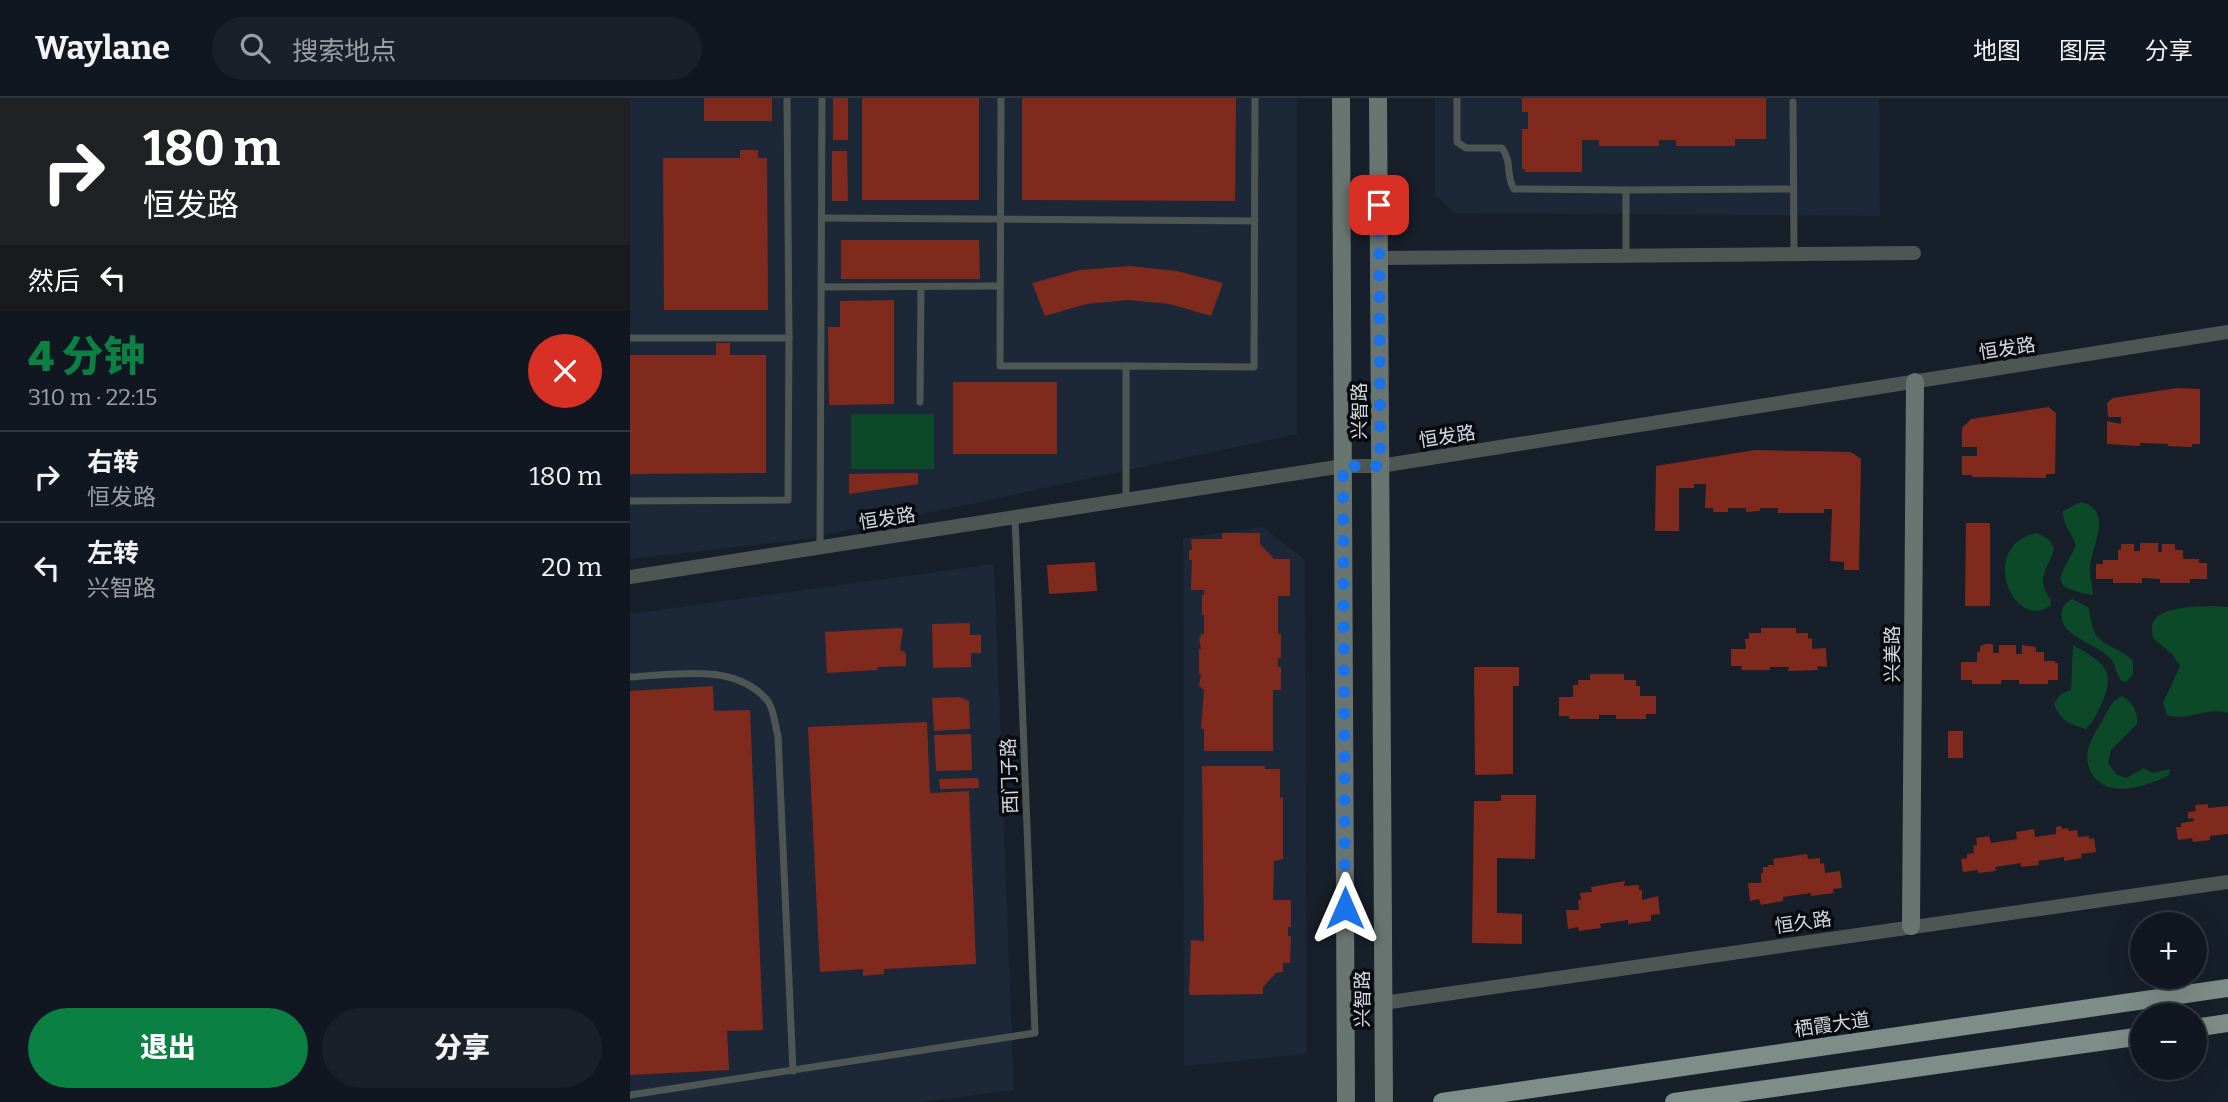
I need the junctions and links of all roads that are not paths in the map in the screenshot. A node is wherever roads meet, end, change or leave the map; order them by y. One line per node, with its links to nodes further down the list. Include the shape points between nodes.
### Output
1 (787, 98): 23 (lane)
2 (822, 98): 11 (lane)
3 (1001, 98): 12 (lane)
4 (1255, 98): 13 (lane)
5 (1341, 98): 27 (main road, 兴智路)
6 (1378, 98): 17 (main road, 兴智路)
7 (1457, 98): 10 (lane, via 1457,142 1466,148 1502,148 1509,158 1509,180 1514,189)
8 (1793, 102): 9 (lane)
9 (1793, 189): 10 (lane); 15 (lane)
10 (1626, 190): 16 (lane)
11 (822, 219): 12 (lane); 19 (lane)
12 (1000, 220): 13 (lane); 18 (lane)
13 (1255, 221): 24 (lane, via 1254,367)
14 (1914, 253): 15 (street)
15 (1794, 254): 16 (street)
16 (1626, 256): 17 (street)
17 (1379, 258): 28 (main road, 兴智路)
18 (1000, 286): 20 (lane); 24 (lane, via 1000,366)
19 (821, 287): 20 (lane); 32 (lane)
20 (921, 287): 26 (lane)
21 (2228, 332): 25 (street, 恒发路)
22 (630, 338): 23 (lane)
23 (789, 338): 30 (lane, via 788,500)
24 (1126, 366): 29 (lane)
25 (1915, 382): 28 (street, 恒发路); 36 (main road, 兴美路)
26 (920, 402)
27 (1343, 466): 28 (street, 恒发路); 29 (street, 恒发路); 44 (main road, 兴智路)
28 (1380, 466): 38 (main road, 兴智路)
29 (1126, 499): 31 (street, 恒发路)
30 (630, 501)
31 (1016, 517): 32 (street, 恒发路); 42 (lane, 西门子路, via 1035,1033)
32 (820, 548): 33 (street, 恒发路)
33 (630, 577)
34 (630, 677): 42 (lane, via 714,673 746,682 769,701 778,736)
35 (2228, 882): 36 (street, 恒久路)
36 (1911, 926): 38 (street, 恒久路)
37 (2228, 988): 46 (main road, 栖霞大道)
38 (1383, 1003): 45 (main road, 兴智路)
39 (2228, 1023): 40 (main road)
40 (2207, 1026)
41 (2130, 1037): 47 (main road)
42 (793, 1072): 43 (lane)
43 (630, 1095)
44 (1346, 1102)
45 (1384, 1102)
46 (1442, 1102)
47 (1674, 1102)

